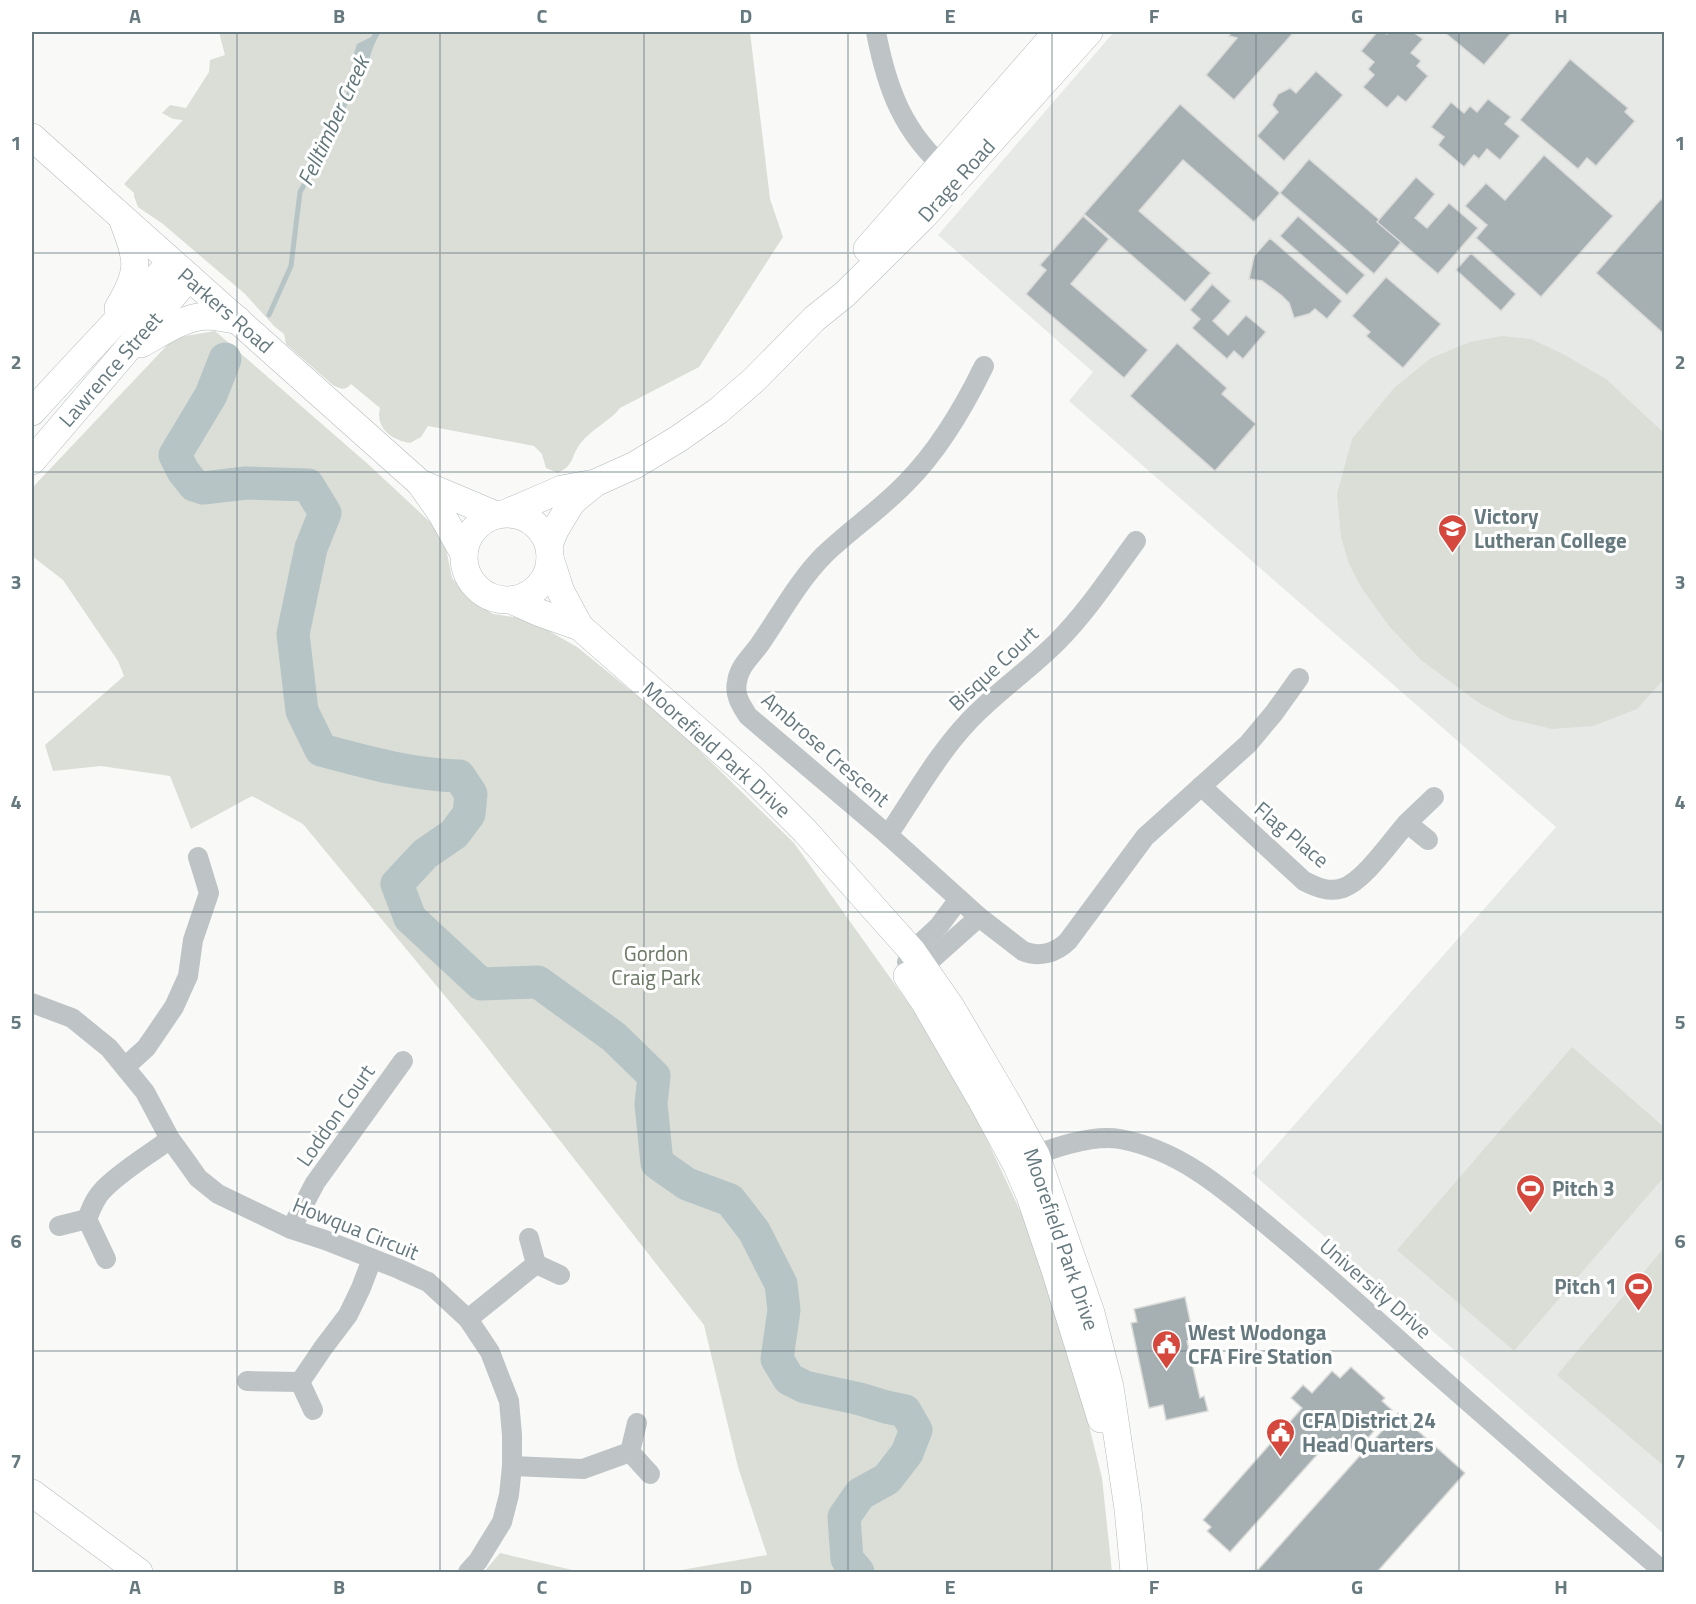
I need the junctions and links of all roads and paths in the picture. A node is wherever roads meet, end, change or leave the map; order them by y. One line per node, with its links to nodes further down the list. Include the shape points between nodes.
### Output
1 (876, 32): 5 (street, via 886,76 900,112 914,134)
2 (1057, 32): 5 (main road, Drage Road)
3 (1089, 32): 5 (main road, Drage Road)
4 (32, 137): 6 (main road, Parkers Road)
5 (949, 172): 15 (main road, Drage Road, via 925,184 835,285 814,319 755,379 678,439)
6 (122, 219): 7 (main road, Parkers Road); 9 (main road, via 135,258 134,279)
7 (180, 270): 8 (main road, Parkers Road); 9 (main road, Lawrence Street, via 126,311); 10 (main road, Lawrence Street)
8 (238, 320): 10 (main road, via 193,318); 14 (main road, Parkers Road)
9 (102, 335): 12 (main road, Lawrence Street)
10 (124, 354): 13 (main road, Lawrence Street)
11 (984, 366): 26 (street, Ambrose Crescent, via 939,444 906,483 822,557 741,669 737,681 739,701 748,716)
12 (32, 412)
13 (32, 461)
14 (420, 483): 16 (main road, Parkers Road); 19 (main road, Parkers Road)
15 (595, 483): 16 (main road, Drage Road, via 562,489); 18 (main road, Drage Road, via 572,502 555,530)
16 (501, 514): 18 (main road, via 518,514 537,525); 19 (main road, via 484,520 474,529)
17 (1136, 541): 26 (street, Bisque Court, via 1056,643 994,696 950,742)
18 (550, 551): 20 (main road, via 547,574 538,586 526,596); 21 (main road, via 561,592)
19 (464, 554): 20 (main road, via 467,572 477,588 487,595)
20 (511, 600): 21 (main road)
21 (580, 627): 31 (main road, Moorefield Park Drive, via 752,778 805,831 848,878 860,905)
22 (1299, 678): 23 (street, Ambrose Crescent, via 1248,744)
23 (1201, 786): 25 (street, Flag Place, via 1304,881 1326,890 1356,882); 30 (street, Ambrose Crescent, via 1145,837 1062,947 1029,954)
24 (1434, 797): 25 (street, Flag Place)
25 (1407, 823): 27 (street)
26 (888, 835): 29 (street, Ambrose Crescent)
27 (1428, 840)
28 (198, 857): 34 (street, via 209,893 193,940 188,976 174,1007 146,1048)
29 (959, 899): 30 (street, Ambrose Crescent); 31 (street)
30 (979, 917): 31 (street)
31 (913, 962): 36 (main road, Moorefield Park Drive, via 931,1013 983,1103)
32 (32, 1003): 34 (street, Howqua Circuit, via 72,1018 109,1048)
33 (403, 1061): 39 (street, Loddon Court, via 315,1183)
34 (125, 1067): 35 (street, Howqua Circuit, via 145,1092)
35 (170, 1139): 37 (street, via 102,1191); 39 (street, Howqua Circuit, via 198,1178 218,1194)
36 (1026, 1159): 56 (main road, Moorefield Park Drive, via 1030,1196 1128,1509); 57 (street, University Drive, via 1077,1143 1119,1139 1159,1151 1224,1189)
37 (87, 1219): 38 (street); 42 (street)
38 (59, 1226)
39 (291, 1229): 41 (street, Howqua Circuit)
40 (529, 1238): 43 (street)
41 (372, 1258): 45 (street, Howqua Circuit, via 428,1282); 47 (street, via 348,1315)
42 (106, 1259)
43 (536, 1264): 44 (street); 45 (street)
44 (560, 1275)
45 (468, 1319): 51 (street, Howqua Circuit, via 490,1352 508,1401)
46 (247, 1381): 47 (street)
47 (300, 1382): 48 (street)
48 (313, 1410)
49 (637, 1423): 50 (street)
50 (630, 1452): 51 (street, via 583,1469); 52 (street)
51 (512, 1466): 55 (street, Howqua Circuit, via 502,1522)
52 (650, 1474)
53 (32, 1493): 54 (main road)
54 (139, 1572)
55 (468, 1572)
56 (1134, 1572)
57 (1664, 1572)

